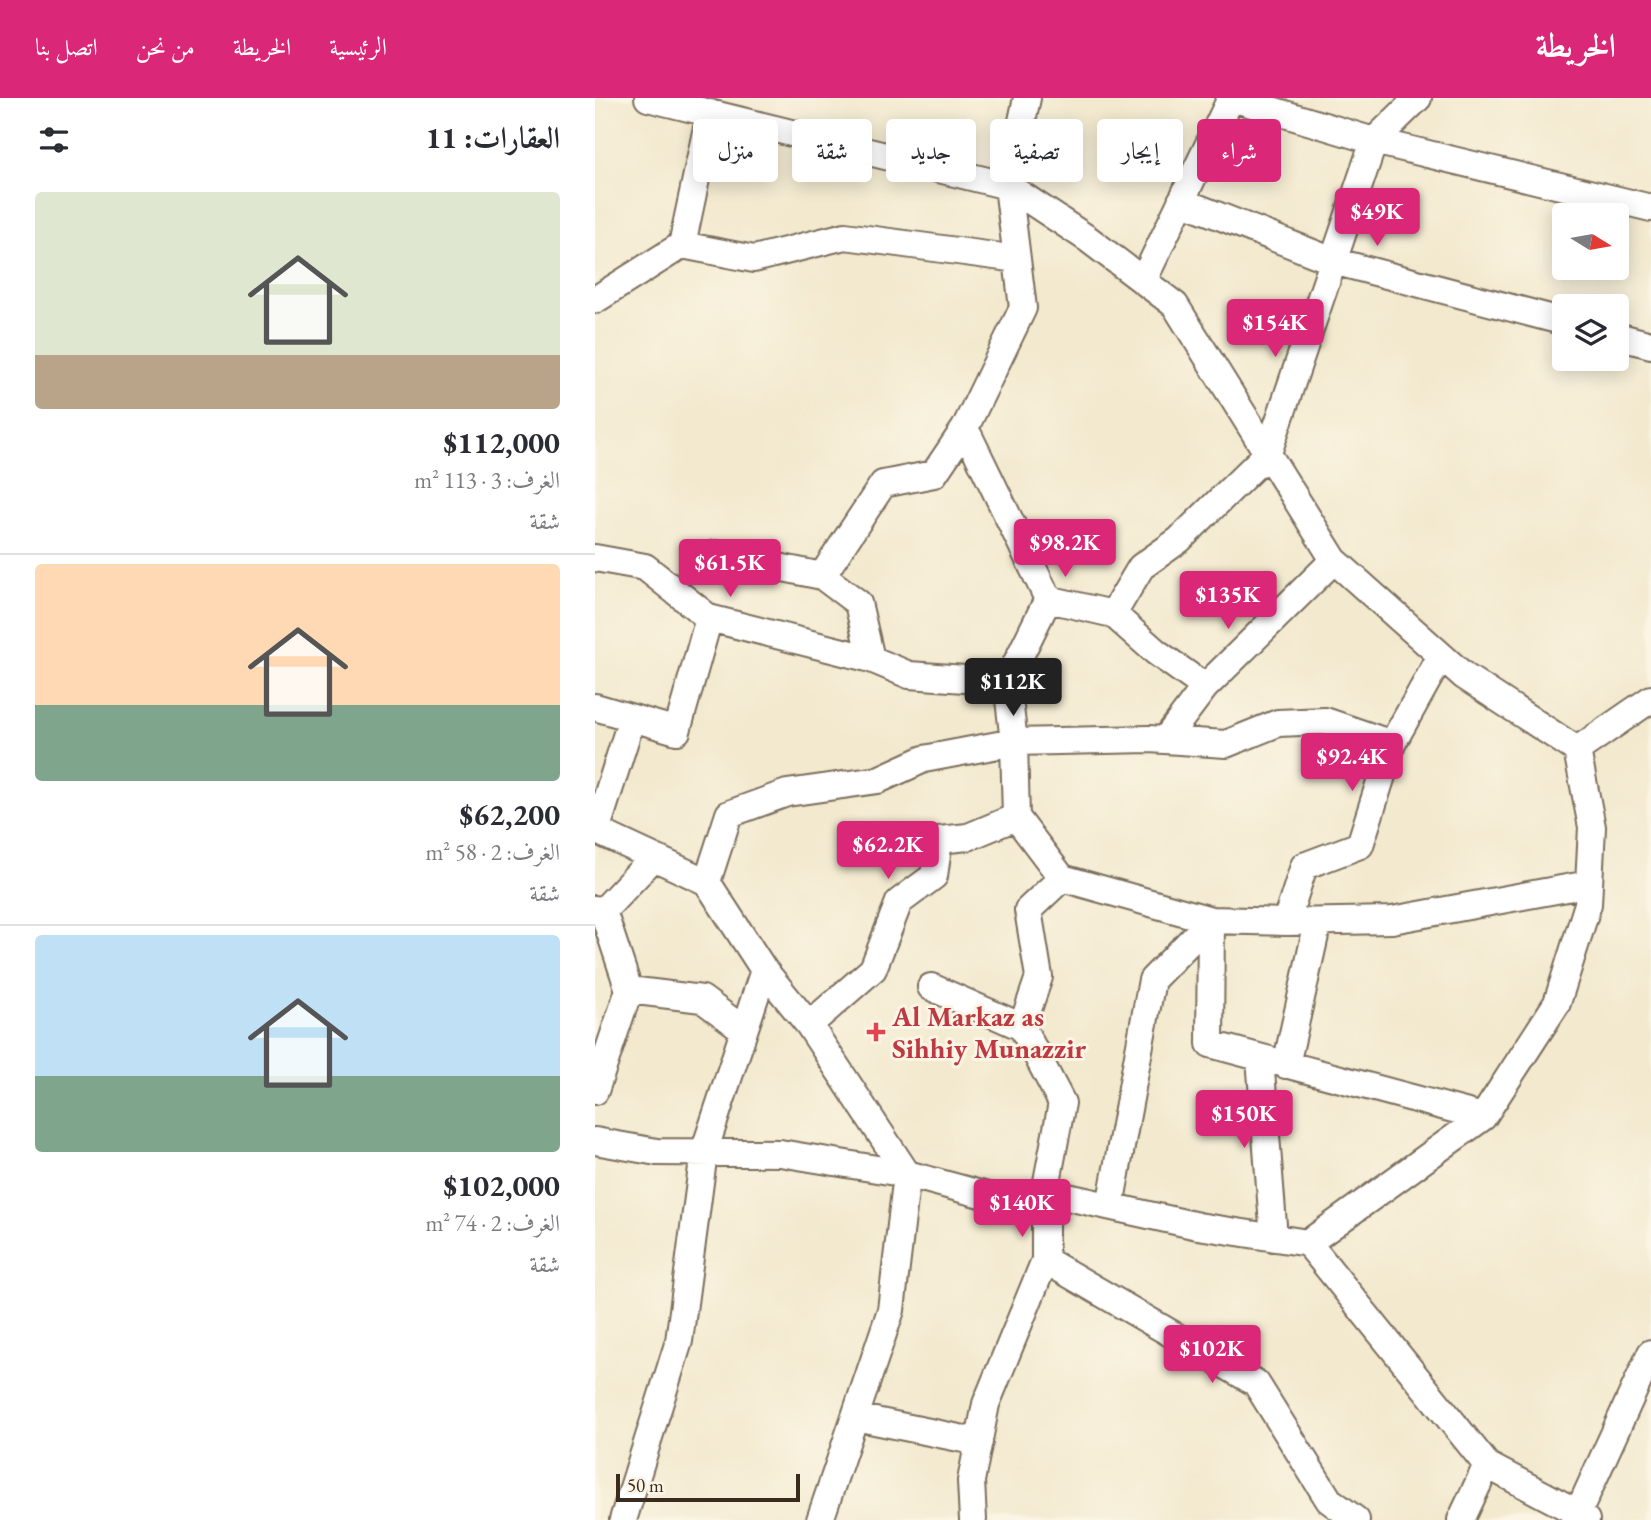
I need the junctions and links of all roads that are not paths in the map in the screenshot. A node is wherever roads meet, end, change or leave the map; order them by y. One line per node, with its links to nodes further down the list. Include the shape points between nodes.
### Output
1 (648, 98): 5 (street)
2 (1027, 98): 7 (street)
3 (1231, 98): 6 (street); 8 (street)
4 (1418, 98): 6 (street)
5 (710, 113): 7 (street); 10 (street)
6 (1374, 141): 9 (street); 12 (street)
7 (1008, 186): 11 (street); 13 (street)
8 (1181, 201): 12 (street); 13 (street)
9 (1651, 208)
10 (682, 245): 11 (street, via 754,259 845,236); 14 (street)
11 (1017, 259): 18 (street, via 1023,308)
12 (1333, 261): 15 (street); 19 (street)
13 (1143, 281): 19 (street, via 1175,305)
14 (595, 300)
15 (1552, 319)
16 (1629, 339): 17 (street)
17 (1651, 345)
18 (965, 428): 23 (street, via 934,474 883,484); 24 (street)
19 (1268, 453): 22 (street); 25 (street, via 1179,540 1141,567)
20 (715, 554): 23 (street)
21 (595, 558): 26 (street, via 645,567)
22 (1334, 560): 27 (street); 30 (street)
23 (822, 576): 28 (street, via 858,603)
24 (1048, 600): 25 (street); 29 (street)
25 (1113, 614): 30 (street)
26 (709, 618): 28 (street); 33 (street, via 677,731)
27 (1441, 656): 36 (street); 37 (street)
28 (871, 659): 29 (street, via 909,675)
29 (1007, 682): 35 (street)
30 (1205, 687): 34 (street)
31 (1651, 699): 37 (street)
32 (595, 707): 33 (street)
33 (632, 718): 39 (street)
34 (1165, 740): 35 (street); 36 (street, via 1226,744 1278,723 1325,721)
35 (1014, 742): 38 (street); 42 (street, via 925,759 877,780 787,793 729,814)
36 (1392, 744): 46 (street, via 1360,845 1304,866)
37 (1577, 750): 43 (street, via 1592,827)
38 (1016, 817): 41 (street); 51 (street, via 968,837 939,840 934,876 899,902 873,969)
39 (596, 830): 40 (street)
40 (653, 858): 42 (street); 44 (street)
41 (1062, 878): 45 (street); 52 (street, via 1028,910 1039,977)
42 (707, 882): 48 (street)
43 (1589, 884): 47 (street, via 1392,920); 56 (street, via 1588,904 1557,1003)
44 (599, 910): 50 (street)
45 (1211, 920): 46 (street); 54 (street, via 1210,1044); 61 (street, via 1152,980)
46 (1286, 922): 47 (street)
47 (1318, 922): 54 (street)
48 (764, 970): 51 (street); 53 (street)
49 (931, 986): 52 (street)
50 (629, 990): 53 (street, via 702,999); 55 (street)
51 (809, 1025): 59 (street)
52 (1022, 1027): 60 (street, via 1062,1103)
53 (744, 1030): 58 (street)
54 (1273, 1061): 56 (street); 62 (street)
55 (595, 1091)
56 (1483, 1117): 63 (street)
57 (595, 1141): 58 (street, via 657,1152)
58 (704, 1152): 59 (street, via 780,1153); 70 (street, via 679,1341)
59 (907, 1174): 60 (street, via 1006,1201); 66 (street, via 891,1310)
60 (1045, 1192): 61 (street); 64 (street)
61 (1110, 1206): 62 (street)
62 (1274, 1238): 63 (street)
63 (1308, 1244): 68 (street)
64 (1045, 1260): 67 (street, via 986,1404); 73 (street, via 1256,1383 1329,1500)
65 (1651, 1353): 69 (street)
66 (855, 1417): 67 (street); 71 (street)
67 (979, 1442): 72 (street, via 971,1481)
68 (1487, 1465): 69 (street); 74 (street)
69 (1582, 1516)
70 (623, 1520)
71 (820, 1520)
72 (973, 1520)
73 (1356, 1520)
74 (1461, 1520)

